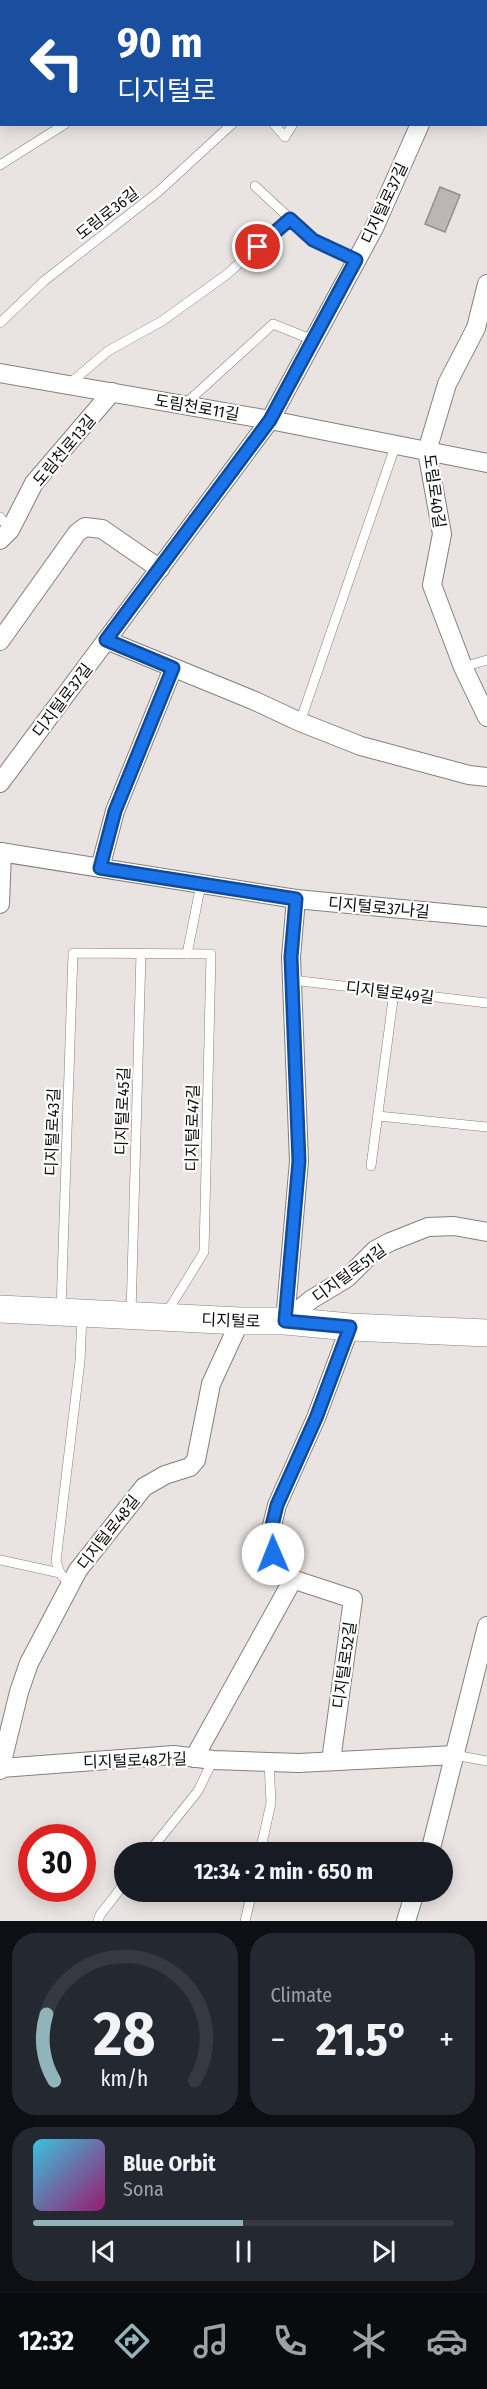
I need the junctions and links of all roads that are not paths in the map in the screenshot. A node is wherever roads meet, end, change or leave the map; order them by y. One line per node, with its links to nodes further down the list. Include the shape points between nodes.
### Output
1 (62, 126): 6 (lane)
2 (230, 126): 11 (lane, 도림로36길, via 159,192 44,281)
3 (276, 126): 4 (lane, via 285,137)
4 (292, 126)
5 (419, 126): 9 (street, 디지털로37길)
6 (0, 165)
7 (255, 186): 8 (lane)
8 (290, 219): 9 (lane, via 313,240); 14 (lane, via 226,274 162,321 108,351)
9 (356, 260): 12 (street, 디지털로37길)
10 (487, 284): 19 (street, 도림로40길, via 476,328 447,384)
11 (0, 323)
12 (313, 340): 16 (lane, via 273,324); 17 (street, 디지털로37길)
13 (0, 373): 14 (street, 도림천로11길)
14 (69, 385): 15 (street, 도림천로11길)
15 (112, 392): 16 (street, 도림천로11길); 21 (street, 도림천로13길, via 34,483)
16 (184, 405): 17 (street, 도림천로11길)
17 (270, 420): 18 (street, 도림천로11길); 22 (street, 디지털로37길)
18 (396, 444): 19 (street, 도림천로11길); 29 (lane)
19 (427, 451): 20 (street, 도림천로11길); 26 (street, 도림로40길, via 442,534 432,585)
20 (487, 463)
21 (3, 529)
22 (160, 569): 23 (street, 디지털로37길); 24 (street, via 102,529 85,527)
23 (106, 640): 27 (street); 31 (street, 디지털로37길)
24 (0, 641)
25 (487, 660): 26 (lane)
26 (463, 667): 28 (street, 도림로40길)
27 (173, 668): 29 (street); 33 (street, via 115,811)
28 (487, 717)
29 (300, 722): 30 (street, via 361,746)
30 (487, 777)
31 (0, 783)
32 (1, 852): 33 (street, 디지털로37나길); 36 (street)
33 (100, 868): 34 (street, 디지털로37나길)
34 (201, 884): 35 (street, 디지털로37나길); 39 (lane)
35 (296, 899): 37 (street, 디지털로37나길); 40 (street)
36 (0, 904)
37 (487, 917)
38 (141, 953): 39 (lane); 48 (lane, 디지털로43길, via 73,953); 49 (lane, 디지털로45길)
39 (187, 954): 50 (lane, 디지털로47길, via 211,954 204,1252)
40 (292, 980): 41 (lane, 디지털로49길); 52 (street, via 299,1161)
41 (394, 992): 42 (lane, 디지털로49길); 43 (lane)
42 (487, 1003)
43 (378, 1116): 44 (lane); 45 (lane)
44 (487, 1127)
45 (371, 1166)
46 (487, 1232): 52 (street, 디지털로51길, via 454,1226 428,1227 390,1242)
47 (0, 1309): 48 (main road, 디지털로)
48 (71, 1312): 49 (main road, 디지털로); 57 (lane, via 80,1361 56,1561)
49 (131, 1316): 50 (main road, 디지털로)
50 (164, 1317): 51 (main road, 디지털로)
51 (240, 1321): 52 (main road, 디지털로); 57 (street, 디지털로48길, via 211,1384 196,1460 190,1467 144,1487 78,1570)
52 (285, 1321): 53 (main road, 디지털로)
53 (350, 1327): 54 (main road, 디지털로); 56 (street, via 316,1418 277,1505 269,1538 273,1554)
54 (487, 1333)
55 (0, 1560): 57 (lane, 디지털로48길)
56 (289, 1578): 60 (street, via 291,1583); 62 (street, 디지털로52길, via 353,1599)
57 (65, 1579): 65 (street, 디지털로48길, via 19,1692)
58 (487, 1626): 59 (street)
59 (455, 1755): 62 (street, 디지털로48가길); 63 (lane); 68 (street)
60 (194, 1758): 61 (street, 디지털로48가길); 65 (street, 디지털로48가길, via 174,1755)
61 (213, 1760): 64 (street, 디지털로48가길); 66 (lane, via 198,1791)
62 (331, 1761): 64 (street, 디지털로48가길)
63 (487, 1761)
64 (269, 1762): 67 (lane, via 271,1803)
65 (0, 1769)
66 (157, 1842)
67 (262, 1842)
68 (433, 1842)
69 (114, 1897): 72 (lane)
70 (250, 1902): 73 (lane)
71 (412, 1902): 74 (street)
72 (98, 1921)
73 (245, 1921)
74 (406, 1921)

